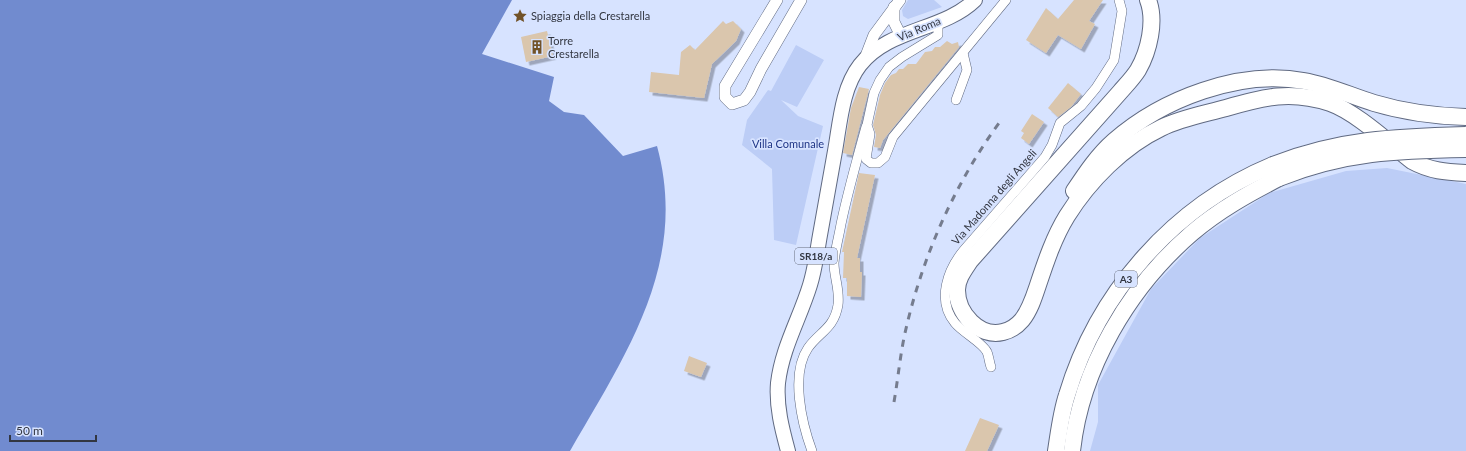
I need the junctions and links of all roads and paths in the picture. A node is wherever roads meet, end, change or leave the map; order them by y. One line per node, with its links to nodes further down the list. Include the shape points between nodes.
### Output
1 (777, 0): 2 (street, via 725,86 725,97 732,104 744,100 750,92 760,69)
2 (801, 0)
3 (975, 0): 8 (main road, Via Roma / SR18/a)
4 (1006, 0): 10 (street)
5 (1118, 0): 20 (street, Via Madonna degli Angeli, via 1122,12 1114,60 1081,106 1060,123 1045,157 964,250 949,274 946,299 951,318 964,333 986,350)
6 (1148, 0): 19 (highway, via 1151,18 1148,41 1138,70 970,261 959,279 959,301 963,313 970,322 991,333 1000,333 1016,326 1026,315 1031,304)
7 (897, 4): 9 (street, via 894,22); 11 (street, via 874,35)
8 (938, 22): 9 (main road, Via Roma / SR18/a); 14 (street, via 938,35 889,67 880,80 874,93)
9 (901, 36): 11 (main road, Via Roma / SR18/a, via 880,47)
10 (963, 53): 12 (street, via 967,70); 14 (street, via 893,137 885,157 878,163 871,163 866,159 870,134)
11 (864, 61): 21 (main road, SR18/a, via 854,75 846,96 812,277 780,369 778,404)
12 (956, 100)
13 (1466, 117): 19 (highway, via 1407,111 1306,81 1277,77 1253,78 1221,85 1150,114 1113,142 1095,161 1062,210 1056,222)
14 (867, 125): 22 (street, via 855,163 834,262 838,306 827,330 808,348 801,361 801,412)
15 (1466, 135): 17 (highway, A3, bridge, via 1395,137 1338,145 1299,155)
16 (1466, 149): 17 (highway, A3, bridge, via 1402,150)
17 (1276, 172): 23 (highway, A3, via 1234,184 1193,212 1158,243 1124,281 1094,331 1074,374 1060,420); 24 (highway, A3, via 1211,218 1174,250 1141,287 1112,331 1090,380 1077,423)
18 (1466, 173): 19 (highway, via 1423,167 1349,113 1331,103 1296,95 1264,97 1182,120 1161,128 1137,142 1100,174 1075,204)
19 (1051, 248)
20 (991, 367)
21 (788, 451)
22 (812, 451)
23 (1056, 451)
24 (1072, 451)

